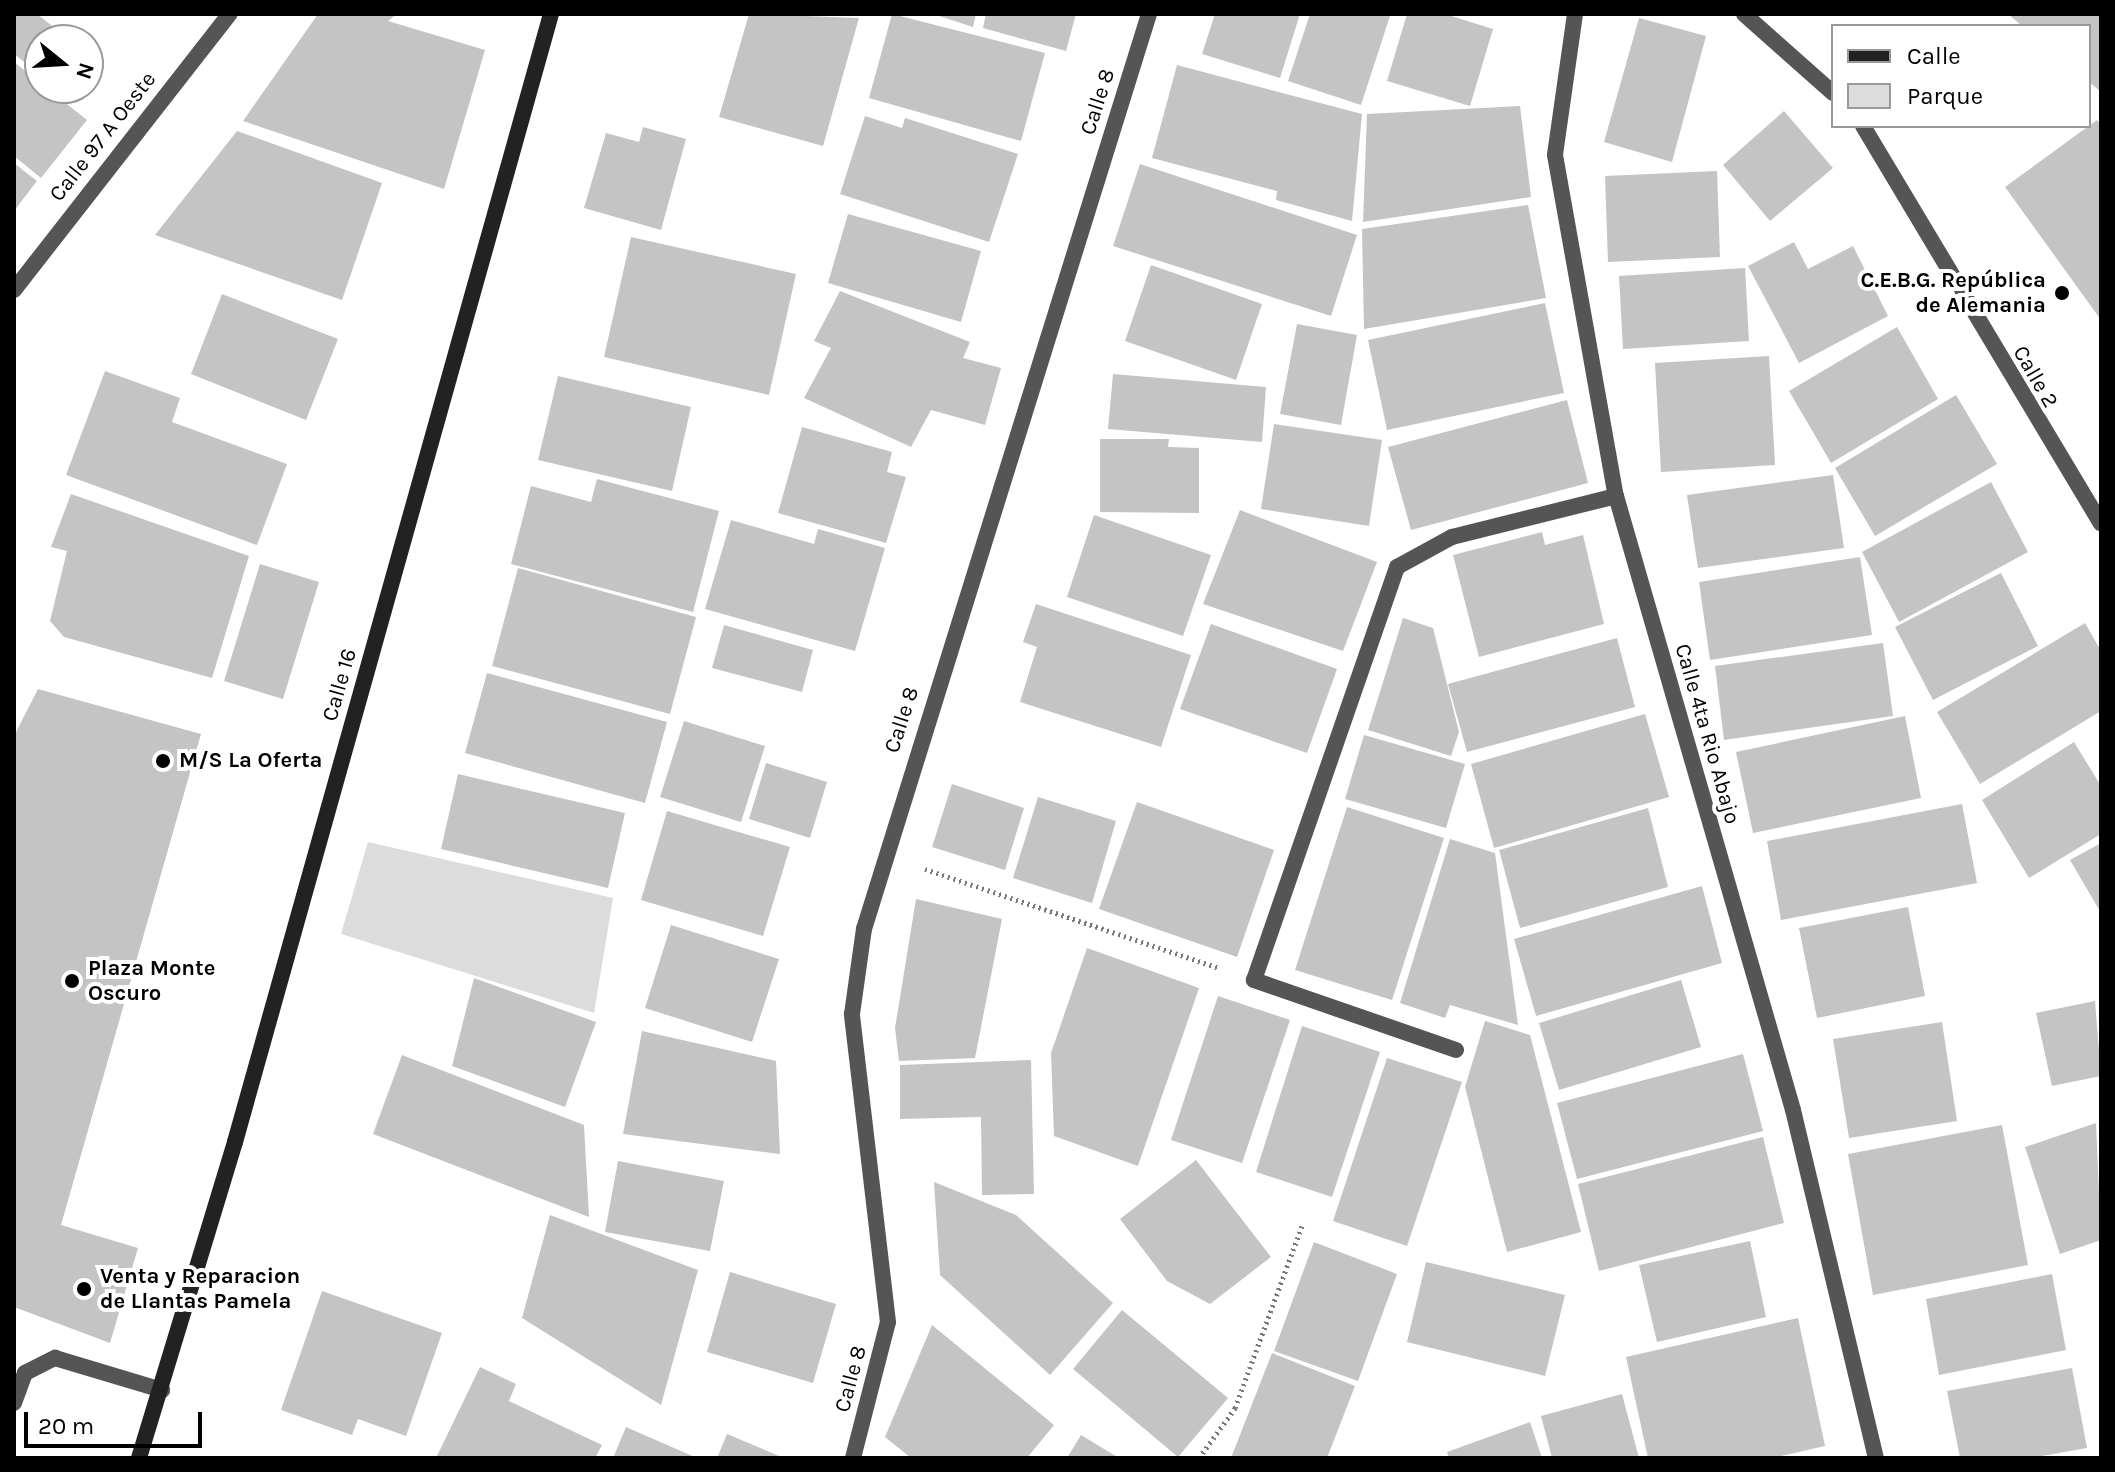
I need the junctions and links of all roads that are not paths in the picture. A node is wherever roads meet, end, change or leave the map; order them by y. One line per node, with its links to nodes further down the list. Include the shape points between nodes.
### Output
1 (230, 14): 8 (street, Calle 97 A Oeste)
2 (551, 14): 12 (main road, Calle 16)
3 (1149, 14): 15 (street, Calle 8, via 882,855 852,1014 888,1322)
4 (1575, 14): 9 (street, Calle 4ta Rio Abajo, via 1555,155)
5 (1744, 14): 6 (street)
6 (1831, 91)
7 (1864, 128): 10 (street, Calle 2)
8 (14, 290)
9 (1616, 496): 11 (street, via 1452,537 1397,567 1254,980); 16 (street, Calle 4ta Rio Abajo, via 1793,1110)
10 (2101, 523)
11 (1456, 1050)
12 (162, 1390): 13 (street, via 55,1358 25,1373); 14 (main road, Calle 16)
13 (14, 1403)
14 (139, 1458)
15 (853, 1458)
16 (1876, 1458)

